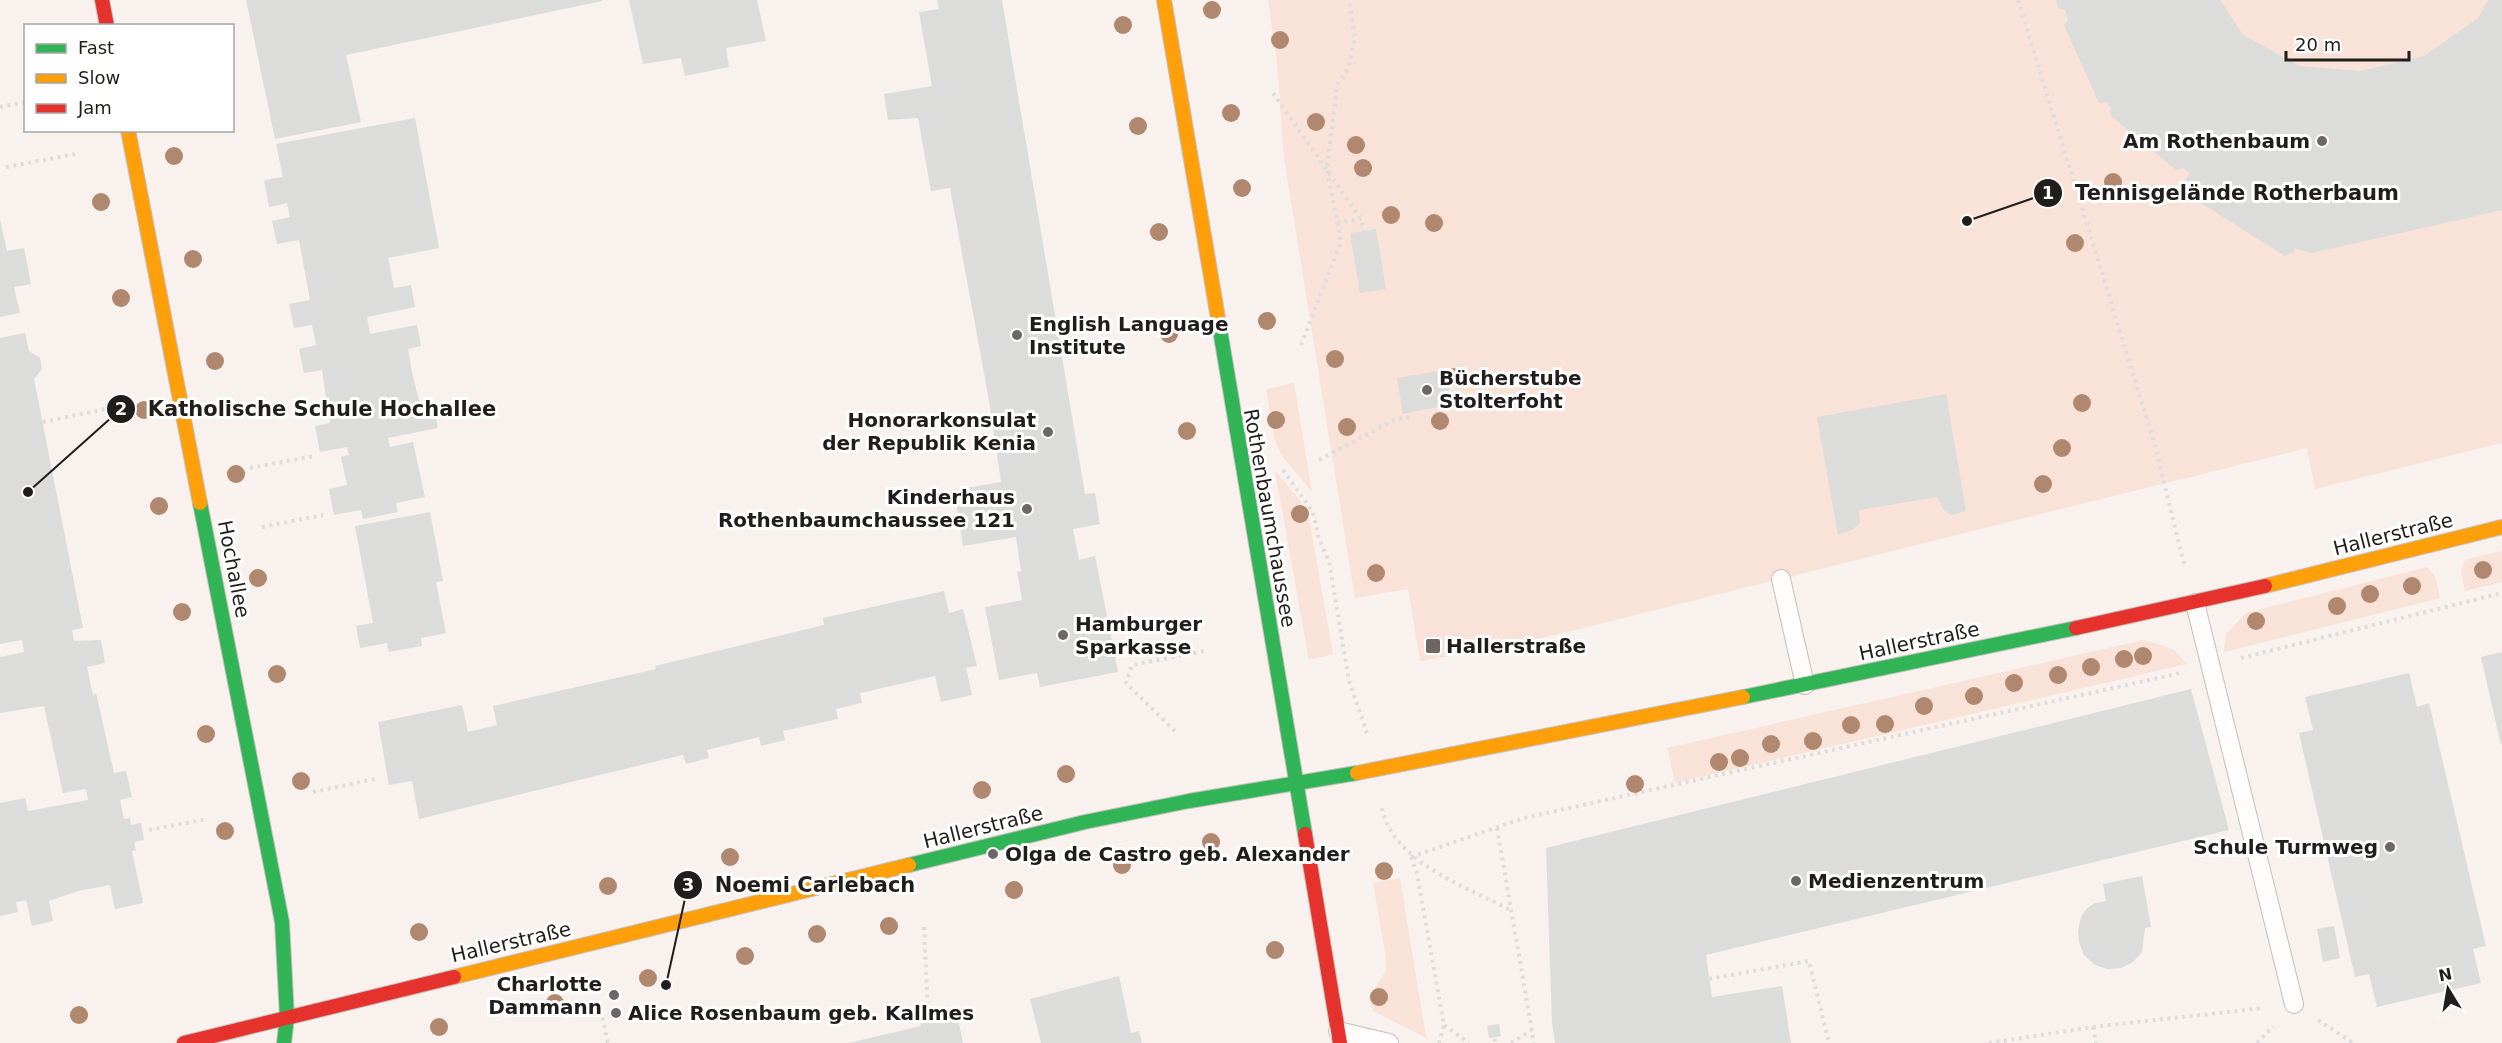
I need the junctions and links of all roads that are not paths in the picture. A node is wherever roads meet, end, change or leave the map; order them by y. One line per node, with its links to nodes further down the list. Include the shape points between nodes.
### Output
1 (102, 0): 3 (street)
2 (1164, 0): 9 (street, Rothenbaumchaussee)
3 (107, 24)
4 (128, 132): 11 (street, Hochallee, via 282,922)
5 (2502, 527): 7 (street, Hallerstraße)
6 (1781, 579): 8 (lane)
7 (2195, 603): 8 (street, Hallerstraße); 10 (lane)
8 (1805, 685): 9 (street, Hallerstraße, via 1406,765)
9 (1296, 782): 11 (street, Hallerstraße, via 1085,822); 12 (street, Rothenbaumchaussee)
10 (2294, 1004)
11 (287, 1017): 13 (street, Hallerstraße); 14 (street, Hochallee)
12 (1339, 1037): 15 (lane)
13 (184, 1043)
14 (284, 1043)
15 (1389, 1043)

